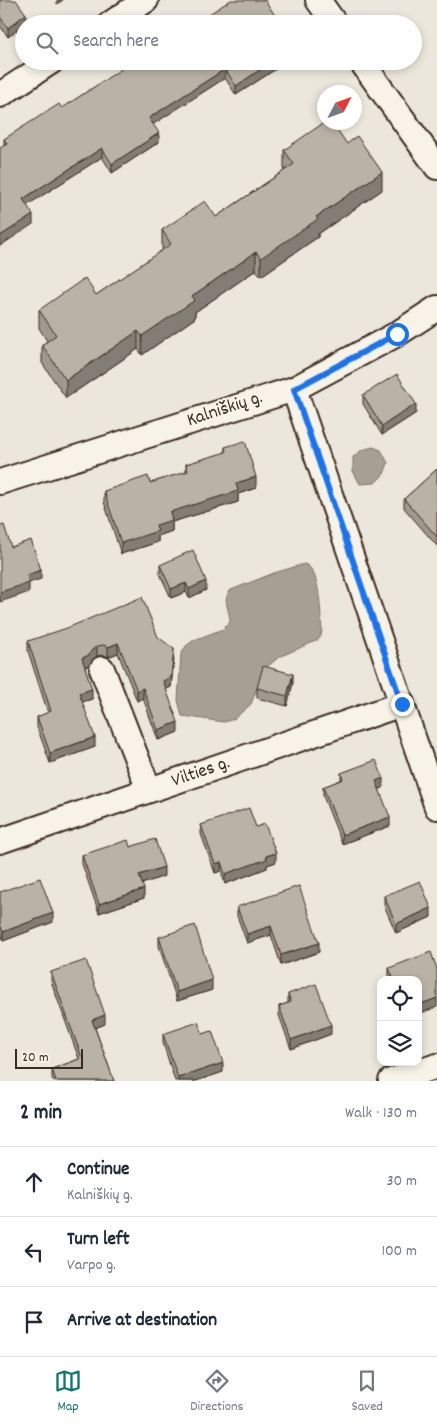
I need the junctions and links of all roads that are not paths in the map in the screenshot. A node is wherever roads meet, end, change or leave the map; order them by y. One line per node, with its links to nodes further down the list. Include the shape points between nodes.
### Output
1 (146, 0): 3 (street)
2 (318, 0): 4 (street)
3 (124, 15)
4 (328, 15)
5 (38, 70): 7 (street)
6 (367, 70): 8 (street)
7 (0, 95)
8 (437, 167)
9 (437, 308): 10 (street, Kalniškių g., via 397,334)
10 (294, 389): 11 (street, Kalniškių g.); 13 (street)
11 (0, 482)
12 (102, 669): 14 (street)
13 (402, 704): 14 (street, Vilties g.); 15 (street)
14 (149, 790): 16 (street, Vilties g.)
15 (437, 807)
16 (0, 841)
17 (437, 1066): 18 (street)
18 (391, 1081)

